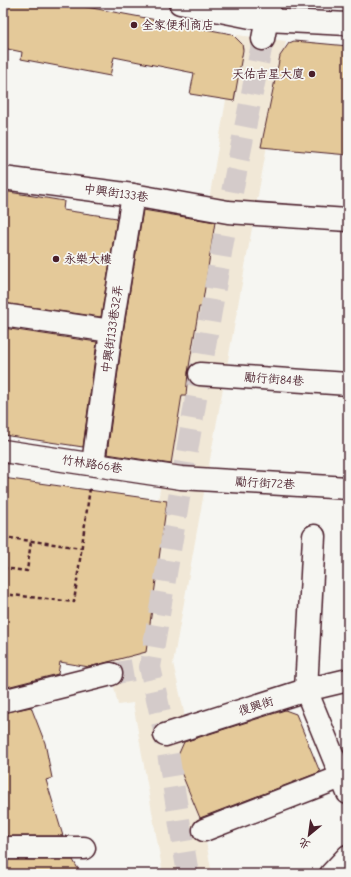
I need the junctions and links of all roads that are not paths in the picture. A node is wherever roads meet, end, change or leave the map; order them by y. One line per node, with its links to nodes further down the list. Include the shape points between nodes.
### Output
1 (180, 3): 2 (street)
2 (266, 21): 3 (street)
3 (348, 24)
4 (3, 178): 5 (street, 中興街133巷)
5 (132, 195): 6 (street, 中興街133巷, via 228,212); 8 (street, 中興街133巷32弄)
6 (348, 220)
7 (3, 315): 8 (street)
8 (111, 331): 12 (street, 中興街133巷32弄)
9 (200, 374): 10 (street, 勵行街84巷)
10 (348, 384)
11 (3, 451): 12 (street, 竹林路66巷)
12 (93, 464): 13 (street, 竹林路66巷)
13 (181, 478): 14 (street, 勵行街72巷)
14 (348, 488)
15 (314, 536): 18 (street)
16 (111, 674): 19 (street)
17 (348, 680): 18 (street, 復興街)
18 (306, 690): 20 (street, 復興街); 21 (street)
19 (3, 701)
20 (165, 735)
21 (345, 785): 22 (street)
22 (204, 830)
23 (3, 848): 24 (street)
24 (84, 848)
25 (348, 856): 26 (street)
26 (331, 874)

